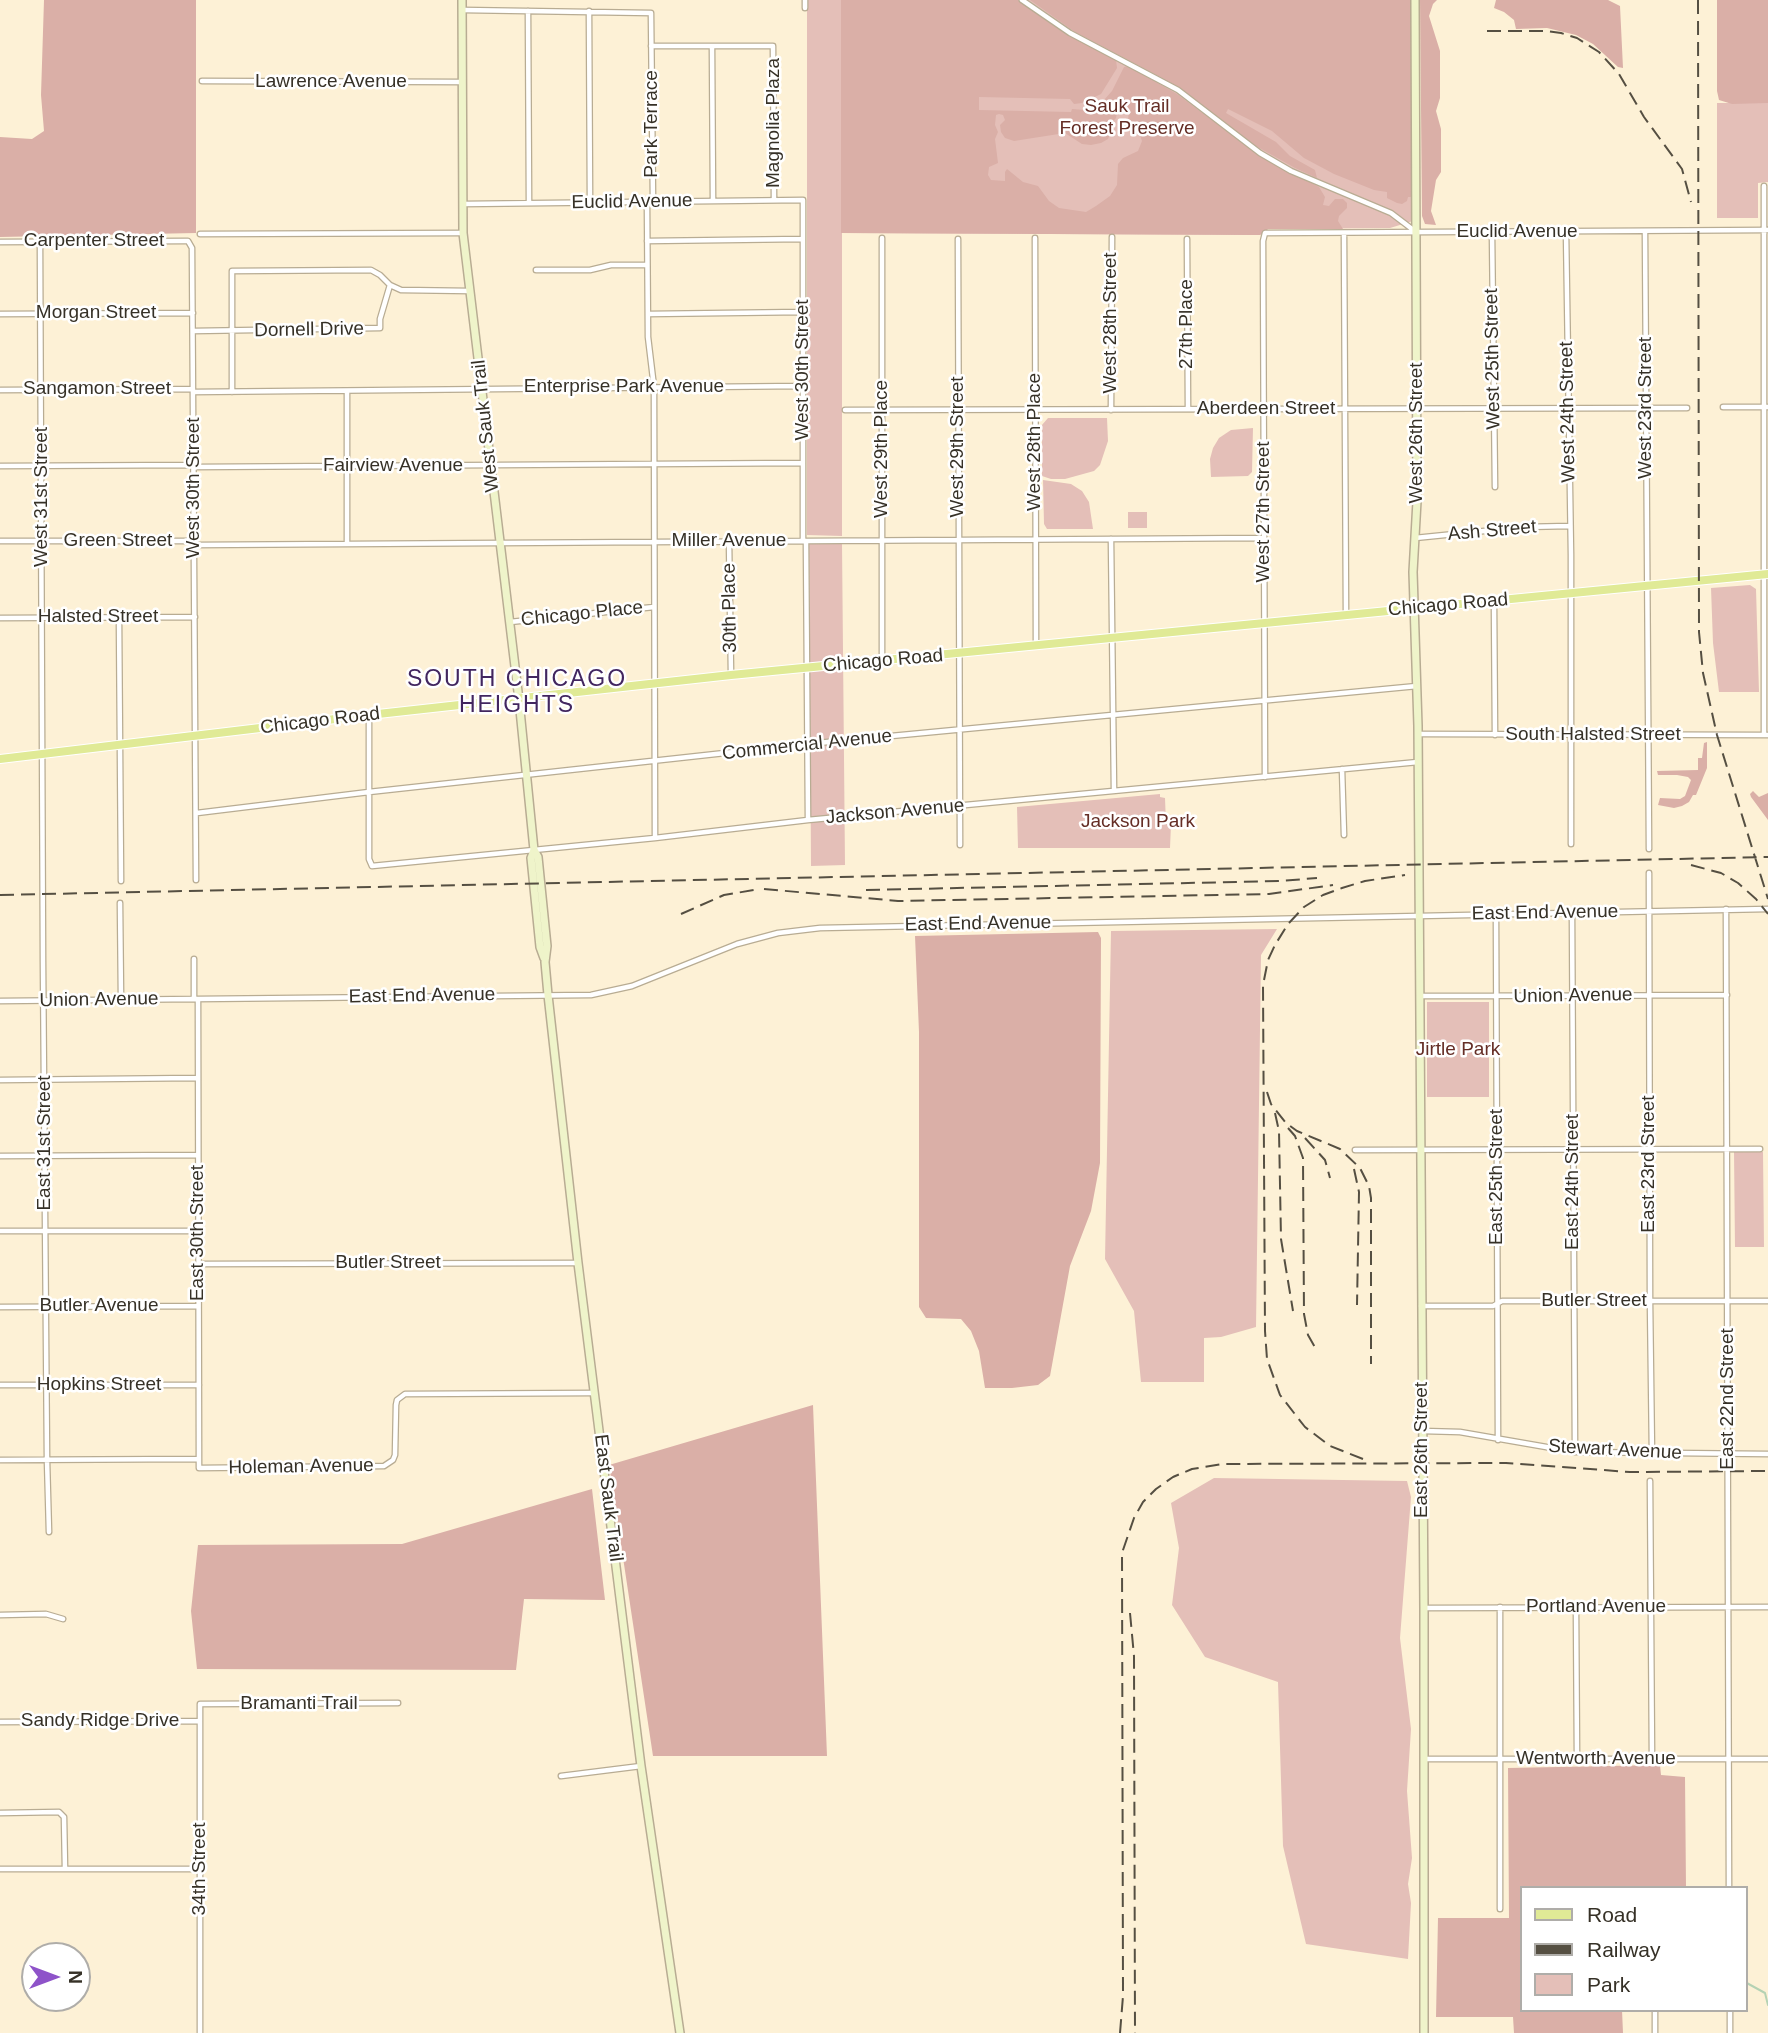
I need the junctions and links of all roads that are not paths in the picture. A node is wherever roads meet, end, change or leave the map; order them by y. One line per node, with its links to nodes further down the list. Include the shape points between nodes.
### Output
1 (462, 0): 6 (main road, West Sauk Trail)
2 (805, 0): 5 (street)
3 (1022, 0): 25 (street, via 1070,33 1178,90 1260,153 1291,171 1373,203)
4 (1415, 0): 25 (main road, West 26th Street)
5 (805, 8)
6 (462, 10): 7 (street); 13 (main road, West Sauk Trail)
7 (528, 11): 8 (street); 20 (street)
8 (589, 12): 9 (street, Park Terrace, via 651,13); 18 (street)
9 (652, 46): 10 (street, Park Terrace); 19 (street, Park Terrace)
10 (712, 46): 11 (street, Park Terrace); 17 (street)
11 (774, 46): 15 (street, Magnolia Plaza)
12 (202, 81): 13 (street, Lawrence Avenue)
13 (461, 82): 21 (main road, West Sauk Trail)
14 (1764, 186): 22 (street)
15 (774, 200): 16 (street, Euclid Avenue); 17 (street, Euclid Avenue)
16 (803, 200): 34 (street, West 30th Street)
17 (713, 201): 19 (street, Euclid Avenue)
18 (590, 202): 19 (street, Euclid Avenue); 20 (street, Euclid Avenue)
19 (650, 202): 37 (street)
20 (529, 203): 21 (street, Euclid Avenue)
21 (462, 204): 27 (main road, West Sauk Trail)
22 (1766, 230): 24 (street, Euclid Avenue); 61 (street)
23 (1566, 231): 24 (street, Euclid Avenue); 26 (street, Euclid Avenue); 63 (street, West 24th Street)
24 (1645, 231): 64 (street, West 23rd Street)
25 (1417, 232): 26 (street, Euclid Avenue); 29 (street, Euclid Avenue); 69 (main road, West 26th Street)
26 (1492, 232): 62 (street, West 25th Street)
27 (463, 233): 30 (street); 44 (main road, West Sauk Trail)
28 (1265, 233): 29 (street, Euclid Avenue); 67 (street, West 27th Street)
29 (1344, 233): 68 (street)
30 (200, 234)
31 (1112, 237): 74 (street, West 28th Street)
32 (882, 238): 71 (street, West 29th Place)
33 (1035, 238): 73 (street, West 28th Place)
34 (803, 239): 37 (street); 45 (street, West 30th Street)
35 (958, 239): 72 (street, West 29th Street)
36 (1187, 239): 66 (street, 27th Place)
37 (647, 240): 41 (street)
38 (40, 241): 39 (street, Carpenter Street); 40 (street, Carpenter Street); 48 (street, West 31st Street)
39 (188, 241): 46 (street, West 30th Street, via 192,248)
40 (0, 242)
41 (647, 265): 42 (street); 49 (street)
42 (537, 270)
43 (390, 285): 44 (street, via 414,292); 51 (street, Dornell Drive, via 380,328); 51 (street, via 370,271 232,271)
44 (470, 292): 55 (main road, West Sauk Trail)
45 (803, 312): 49 (street); 52 (street, West 30th Street)
46 (193, 313): 48 (street, Morgan Street); 50 (street, West 30th Street)
47 (0, 314): 48 (street, Morgan Street)
48 (41, 314): 54 (street, West 31st Street)
49 (648, 314): 53 (street)
50 (193, 331): 51 (street, Dornell Drive); 57 (street, West 30th Street)
51 (232, 331): 59 (street)
52 (803, 386): 53 (street, Enterprise Park Avenue); 75 (street, West 30th Street)
53 (654, 387): 55 (street, Enterprise Park Avenue); 76 (street)
54 (41, 389): 56 (street, Sangamon Street); 57 (street, Sangamon Street); 77 (street, West 31st Street)
55 (483, 389): 58 (street, Enterprise Park Avenue); 80 (main road, West Sauk Trail)
56 (0, 390)
57 (193, 391): 59 (street, Enterprise Park Avenue); 79 (street, West 30th Street)
58 (347, 391): 59 (street, Enterprise Park Avenue); 81 (street)
59 (232, 392)
60 (1723, 407): 61 (street)
61 (1766, 407): 98 (street)
62 (1494, 408): 63 (street, Aberdeen Street); 69 (street, Aberdeen Street); 82 (street, West 25th Street)
63 (1568, 408): 64 (street, Aberdeen Street); 83 (street, West 24th Street)
64 (1645, 408): 65 (street, Aberdeen Street); 99 (street, West 23rd Street)
65 (1687, 408)
66 (1188, 409): 67 (street, Aberdeen Street); 74 (street, Aberdeen Street)
67 (1264, 409): 68 (street, Aberdeen Street); 84 (street, West 27th Street)
68 (1345, 409): 69 (street, Aberdeen Street); 104 (street)
69 (1417, 409): 85 (main road, West 26th Street)
70 (845, 410): 71 (street, Aberdeen Street)
71 (882, 410): 72 (street, Aberdeen Street); 93 (street, West 29th Place)
72 (958, 410): 73 (street, Aberdeen Street); 88 (street, West 29th Street)
73 (1035, 410): 74 (street, Aberdeen Street); 89 (street, West 28th Place)
74 (1111, 410)
75 (803, 463): 76 (street, Fairview Avenue); 92 (street, West 30th Street)
76 (654, 464): 80 (street, Fairview Avenue); 94 (street)
77 (42, 465): 78 (street, Fairview Avenue); 79 (street, Fairview Avenue); 91 (street, West 31st Street)
78 (0, 466)
79 (194, 466): 81 (street, Fairview Avenue); 95 (street, West 30th Street)
80 (490, 466): 81 (street, Fairview Avenue); 97 (main road, West Sauk Trail)
81 (347, 467): 96 (street)
82 (1495, 487)
83 (1569, 526): 85 (street, Ash Street); 100 (street, West 24th Street)
84 (1264, 538): 86 (street, Miller Avenue); 110 (street, West 27th Street)
85 (1415, 538): 103 (main road, West 26th Street)
86 (1111, 539): 89 (street, Miller Avenue); 111 (street)
87 (729, 540): 92 (street, Miller Avenue); 94 (street, Miller Avenue); 116 (street, 30th Place)
88 (959, 540): 89 (street, Miller Avenue); 93 (street, Miller Avenue); 113 (street, West 29th Street)
89 (1036, 540): 112 (street, West 28th Place)
90 (0, 541): 91 (street, Green Street)
91 (42, 541): 95 (street, Green Street); 108 (street, West 31st Street)
92 (804, 541): 93 (street, Miller Avenue); 115 (street, West 30th Street)
93 (881, 541): 114 (street, West 29th Place)
94 (654, 542): 97 (street, Miller Avenue); 102 (street)
95 (195, 543): 96 (street, Miller Avenue); 106 (street, West 30th Street)
96 (347, 543): 97 (street, Miller Avenue)
97 (499, 543): 109 (main road, West Sauk Trail)
98 (1765, 575): 99 (main road, Chicago Road); 128 (street)
99 (1648, 586): 100 (main road, Chicago Road); 127 (street)
100 (1571, 593): 101 (main road, Chicago Road); 126 (street)
101 (1494, 601): 103 (main road, Chicago Road); 125 (street)
102 (654, 607): 109 (street, Chicago Place); 117 (street)
103 (1414, 608): 104 (main road, Chicago Road); 118 (main road, West 26th Street)
104 (1346, 615): 110 (main road, Chicago Road)
105 (119, 617): 106 (street, Halsted Street); 108 (street, Halsted Street); 130 (street)
106 (195, 617): 129 (street, West 30th Street)
107 (0, 618): 108 (street, Halsted Street)
108 (43, 618): 132 (street, West 31st Street)
109 (510, 622): 120 (main road, West Sauk Trail)
110 (1264, 624): 111 (main road, Chicago Road); 119 (street, West 27th Street)
111 (1112, 638): 112 (main road, Chicago Road); 122 (street)
112 (1036, 645): 113 (main road, Chicago Road)
113 (959, 654): 114 (main road, Chicago Road); 123 (street, West 29th Street)
114 (882, 661): 115 (main road, Chicago Road)
115 (806, 668): 116 (main road, Chicago Road); 131 (street, West 30th Street)
116 (731, 675): 117 (main road, Chicago Road)
117 (654, 684): 120 (main road, Chicago Road); 134 (street)
118 (1418, 686): 119 (street, Commercial Avenue); 124 (main road, West 26th Street)
119 (1265, 699): 122 (street, Commercial Avenue); 138 (street, West 27th Street)
120 (519, 700): 121 (main road, Chicago Road); 137 (main road, West Sauk Trail)
121 (369, 715): 129 (main road, Chicago Road); 140 (street)
122 (1113, 715): 123 (street, Commercial Avenue); 139 (street)
123 (960, 729): 131 (street, Commercial Avenue); 141 (street, West 29th Street)
124 (1418, 734): 125 (street, South Halsted Street); 135 (main road, West 26th Street)
125 (1495, 735): 126 (street, South Halsted Street)
126 (1571, 735): 127 (street, South Halsted Street); 146 (street)
127 (1647, 735): 128 (street, South Halsted Street); 148 (street)
128 (1766, 735)
129 (196, 736): 130 (main road, Chicago Road); 142 (street)
130 (120, 744): 132 (main road, Chicago Road); 153 (street)
131 (807, 744): 134 (street, Commercial Avenue); 143 (street, West 30th Street)
132 (44, 753): 133 (main road, Chicago Road); 171 (street, East 31st Street)
133 (0, 759)
134 (655, 761): 137 (street, Commercial Avenue); 145 (street)
135 (1419, 761): 136 (street, Jackson Avenue); 150 (main road, West 26th Street)
136 (1342, 769): 138 (street, Jackson Avenue); 144 (street)
137 (527, 776): 140 (street, Commercial Avenue); 149 (main road, West Sauk Trail)
138 (1265, 777): 139 (street, Jackson Avenue)
139 (1114, 791): 141 (street, Jackson Avenue)
140 (369, 792): 142 (street, Commercial Avenue); 149 (street, Jackson Avenue, via 372,866)
141 (961, 805): 143 (street, Jackson Avenue); 147 (street, West 29th Street)
142 (197, 813): 152 (street)
143 (808, 820): 145 (street, Jackson Avenue)
144 (1344, 835)
145 (655, 838): 149 (street, Jackson Avenue)
146 (1572, 844)
147 (960, 845)
148 (1649, 849)
149 (534, 850): 154 (main road, West Sauk Trail)
150 (1420, 866): 161 (main road, East 26th Street)
151 (1649, 873): 158 (street, East 23rd Street)
152 (197, 880)
153 (121, 881)
154 (537, 884): 163 (main road, East Sauk Trail, via 547,946)
155 (120, 903): 169 (street)
156 (1726, 909): 157 (street, East End Avenue); 158 (street, East End Avenue); 165 (street, East 22nd Street)
157 (1768, 909)
158 (1649, 911): 159 (street, East End Avenue); 164 (street, East 23rd Street)
159 (1572, 912): 160 (street, East End Avenue); 167 (street, East 24th Street)
160 (1496, 914): 161 (street, East End Avenue); 168 (street, East 25th Street)
161 (1419, 915): 163 (street, East End Avenue, via 820,928 737,944 632,986 591,995); 166 (main road, East 26th Street)
162 (194, 959): 170 (street, East 30th Street)
163 (548, 995): 170 (street, East End Avenue); 189 (main road, East Sauk Trail)
164 (1649, 995): 165 (street, Union Avenue); 167 (street, Union Avenue); 176 (street, East 23rd Street)
165 (1727, 995): 177 (street, East 22nd Street)
166 (1420, 996): 168 (street, Union Avenue); 180 (main road, East 26th Street)
167 (1572, 996): 168 (street, Union Avenue); 182 (street, East 24th Street)
168 (1497, 997): 181 (street, East 25th Street)
169 (121, 999): 170 (street, Union Avenue); 171 (street, Union Avenue)
170 (196, 999): 173 (street, East 30th Street)
171 (44, 1000): 172 (street, Union Avenue); 175 (street, East 31st Street)
172 (0, 1001)
173 (197, 1078): 175 (street); 183 (street, East 30th Street)
174 (0, 1080): 175 (street)
175 (44, 1080): 185 (street, East 31st Street)
176 (1650, 1149): 177 (street); 182 (street); 192 (street, East 23rd Street)
177 (1727, 1149): 178 (street); 193 (street, East 22nd Street)
178 (1760, 1149)
179 (1355, 1150): 180 (street)
180 (1421, 1150): 181 (street); 199 (main road, East 26th Street)
181 (1496, 1150): 182 (street); 195 (street, East 25th Street)
182 (1573, 1150): 191 (street, East 24th Street)
183 (197, 1155): 185 (street); 188 (street, East 30th Street)
184 (0, 1156): 185 (street)
185 (45, 1156): 187 (street, East 31st Street)
186 (0, 1231): 187 (street)
187 (45, 1231): 188 (street); 198 (street, East 31st Street)
188 (198, 1231): 190 (street, East 30th Street)
189 (578, 1263): 190 (street, Butler Street); 203 (main road, East Sauk Trail)
190 (198, 1264): 196 (street, East 30th Street)
191 (1574, 1301): 192 (street, Butler Street); 195 (street, Butler Street); 206 (street, East 24th Street)
192 (1650, 1301): 193 (street, Butler Street); 208 (street, East 23rd Street)
193 (1727, 1301): 194 (street, Butler Street); 207 (street, East 22nd Street)
194 (1768, 1301)
195 (1498, 1304): 199 (street, Butler Street); 205 (street, East 25th Street)
196 (198, 1306): 198 (street, Butler Avenue); 202 (street, East 30th Street)
197 (0, 1307): 198 (street, Butler Avenue)
198 (46, 1307): 201 (street, East 31st Street)
199 (1421, 1307): 204 (main road, East 26th Street)
200 (0, 1385): 201 (street, Hopkins Street)
201 (46, 1385): 202 (street, Hopkins Street); 212 (street, East 31st Street)
202 (199, 1385): 210 (street, East 30th Street)
203 (594, 1393): 213 (street, Holeman Avenue, via 405,1394 396,1405 395,1455 384,1466); 234 (main road, East Sauk Trail)
204 (1422, 1431): 205 (street, Stewart Avenue); 221 (main road, East 26th Street)
205 (1498, 1440): 206 (street, Stewart Avenue)
206 (1575, 1452): 208 (street, Stewart Avenue)
207 (1728, 1453): 208 (street, Stewart Avenue); 209 (street, Stewart Avenue); 217 (street, East 22nd Street)
208 (1652, 1454)
209 (1768, 1454)
210 (199, 1459): 212 (street); 213 (street, East 30th Street)
211 (0, 1460): 212 (street)
212 (47, 1460): 215 (street, East 31st Street)
213 (199, 1468)
214 (1650, 1481): 216 (street)
215 (50, 1532)
216 (1652, 1606): 217 (street, Portland Avenue); 219 (street, Portland Avenue); 233 (street)
217 (1729, 1606): 220 (street, Portland Avenue); 230 (street, East 22nd Street)
218 (1500, 1607): 219 (street, Portland Avenue); 221 (street, Portland Avenue); 229 (street)
219 (1576, 1607): 232 (street)
220 (1768, 1607)
221 (1424, 1608): 228 (main road, East 26th Street)
222 (0, 1615): 223 (street, via 46,1614)
223 (63, 1619)
224 (398, 1703): 225 (street, Bramanti Trail)
225 (200, 1704): 226 (street, 34th Street)
226 (200, 1721): 227 (street, Sandy Ridge Drive); 238 (street, 34th Street)
227 (0, 1722)
228 (1424, 1759): 229 (street, Wentworth Avenue); 246 (main road, East 26th Street)
229 (1501, 1759): 232 (street, Wentworth Avenue); 241 (street)
230 (1729, 1759): 231 (street, Wentworth Avenue); 233 (street, Wentworth Avenue); 240 (street, East 22nd Street)
231 (1768, 1759)
232 (1577, 1760): 233 (street, Wentworth Avenue)
233 (1652, 1760)
234 (640, 1766): 235 (street); 245 (main road, East Sauk Trail)
235 (561, 1776)
236 (0, 1813): 237 (street, via 60,1812 64,1817)
237 (65, 1869): 238 (street); 239 (street)
238 (200, 1869): 244 (street, 34th Street)
239 (0, 1870)
240 (1729, 1886)
241 (1500, 1909)
242 (1654, 2012): 247 (street)
243 (1730, 2012): 248 (street)
244 (200, 2033)
245 (680, 2033)
246 (1424, 2033)
247 (1655, 2033)
248 (1730, 2033)

